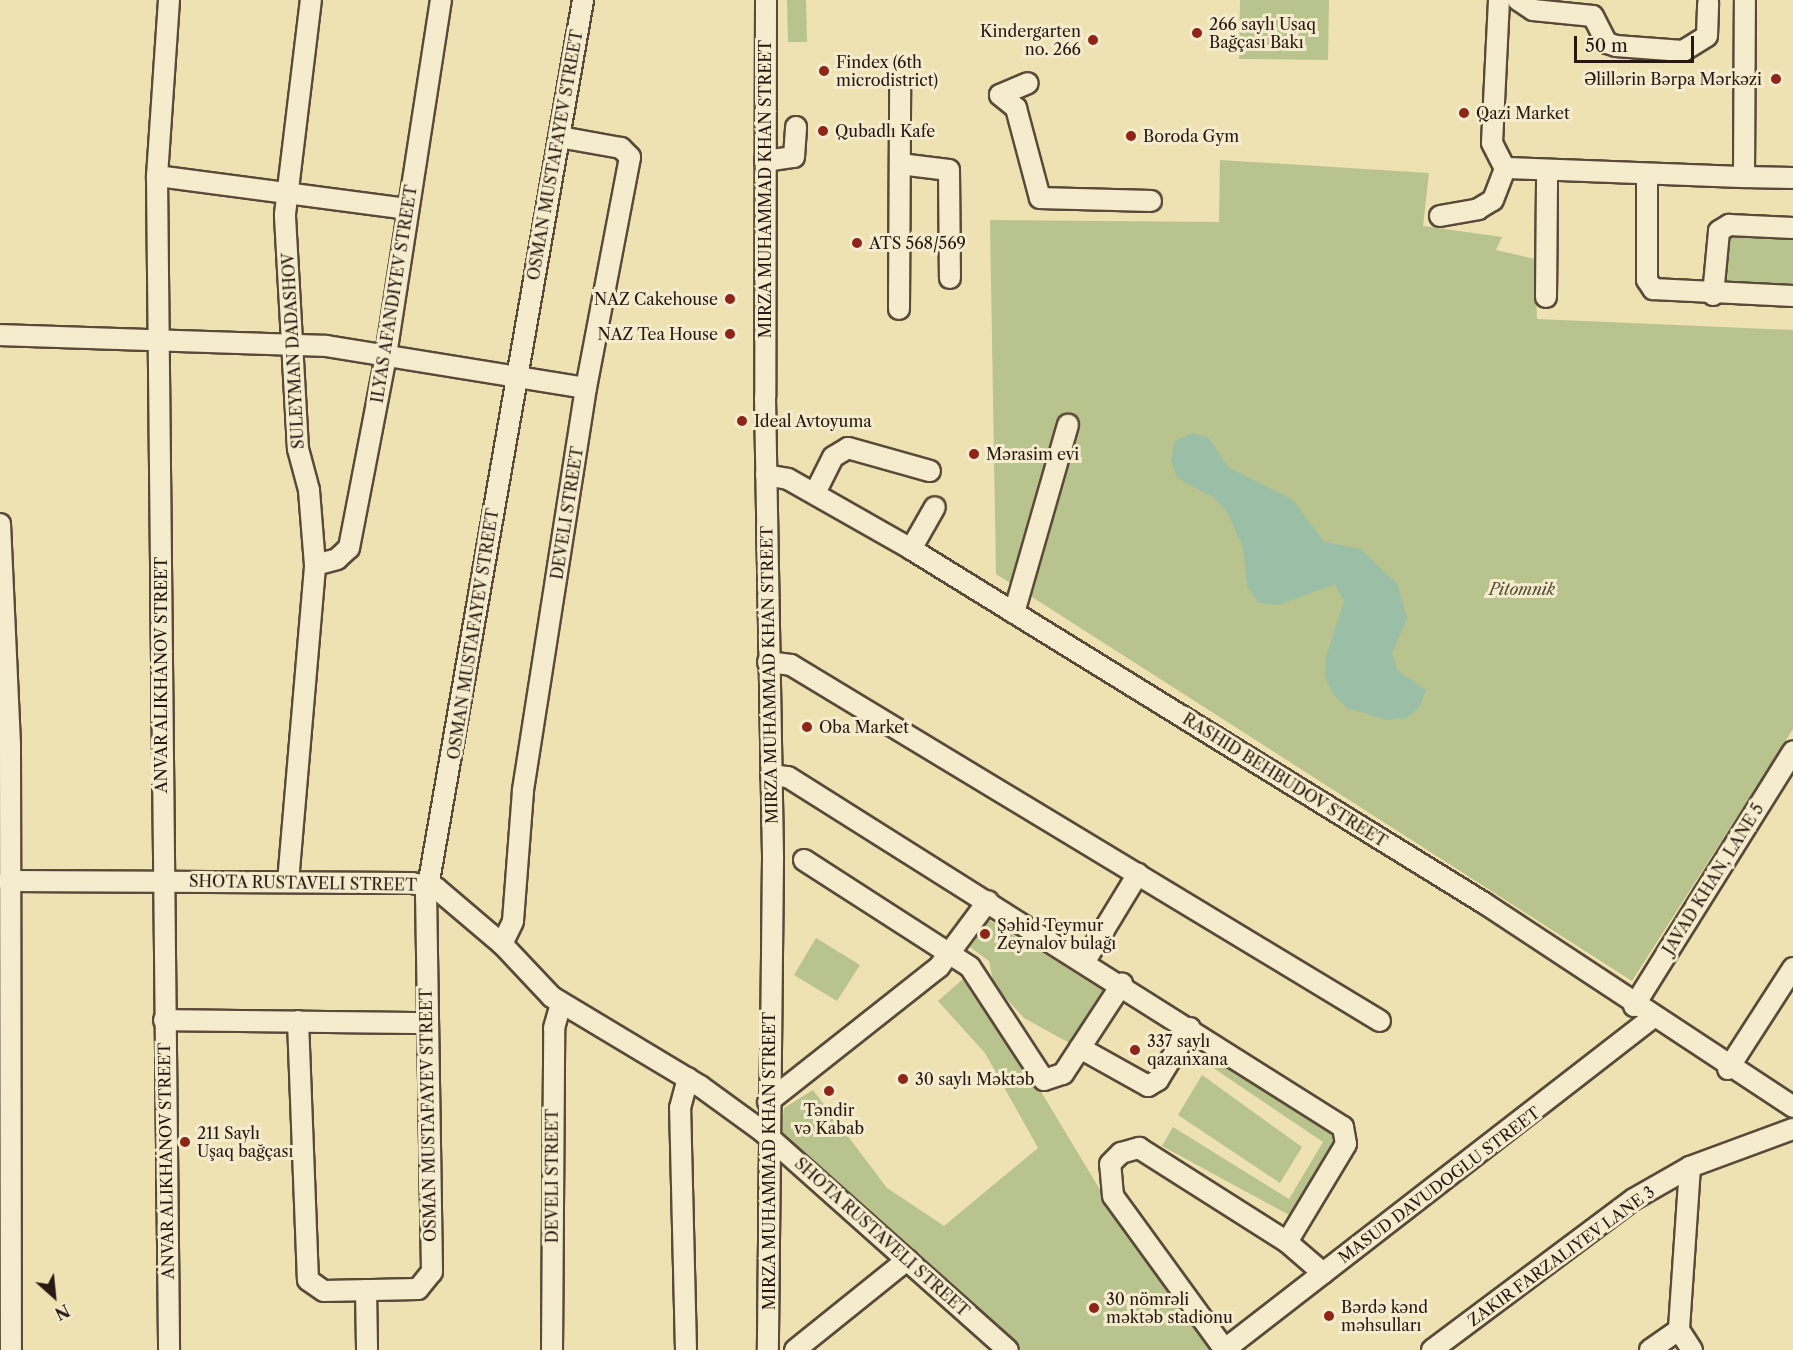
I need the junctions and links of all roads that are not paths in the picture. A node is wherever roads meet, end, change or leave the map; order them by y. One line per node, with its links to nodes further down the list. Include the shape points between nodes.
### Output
1 (169, 0): 19 (street, ANVAR ALIKHANOV STREET)
2 (311, 0): 22 (street, SULEYMAN DADASHOV)
3 (441, 0): 24 (street, ILYAS AFANDIYEV STREET)
4 (583, 0): 13 (street, OSMAN MUSTAFAYEV STREET)
5 (766, 0): 14 (street, MIRZA MUHAMMAD KHAN STREET)
6 (1499, 0): 16 (street, via 1492,144)
7 (1518, 0): 9 (street, via 1533,10 1593,16 1607,43 1616,46 1683,51 1707,36)
8 (1745, 0): 20 (street)
9 (1708, 3)
10 (1028, 83): 23 (street, via 1000,95 1016,108 1040,198)
11 (900, 89): 15 (street)
12 (796, 127): 14 (street, via 794,157)
13 (560, 136): 36 (street, OSMAN MUSTAFAYEV STREET); 37 (street, DEVELI STREET, via 621,148 630,157)
14 (765, 161): 40 (street, MIRZA MUHAMMAD KHAN STREET)
15 (900, 164): 27 (street, via 949,170); 31 (street)
16 (1505, 168): 17 (street); 25 (street, via 1493,200 1478,209)
17 (1547, 172): 18 (street); 30 (street)
18 (1647, 174): 20 (street); 28 (street, via 1647,280 1667,294)
19 (157, 176): 22 (street); 33 (street, ANVAR ALIKHANOV STREET)
20 (1744, 177): 21 (street)
21 (1793, 178)
22 (287, 194): 24 (street); 34 (street, SULEYMAN DADASHOV)
23 (1151, 201)
24 (408, 209): 35 (street, ILYAS AFANDIYEV STREET)
25 (1440, 216)
26 (1793, 228): 28 (street, via 1729,225 1719,231)
27 (950, 278)
28 (1713, 295): 29 (street)
29 (1793, 296)
30 (1546, 297)
31 (899, 309)
32 (0, 335): 33 (street)
33 (158, 337): 34 (street); 55 (street, ANVAR ALIKHANOV STREET)
34 (293, 343): 35 (street); 46 (street, SULEYMAN DADASHOV, via 298,449 309,490)
35 (386, 356): 36 (street); 46 (street, ILYAS AFANDIYEV STREET, via 348,548 337,560)
36 (515, 378): 37 (street); 57 (street, OSMAN MUSTAFAYEV STREET)
37 (586, 388): 59 (street, DEVELI STREET, via 523,790 513,921)
38 (1068, 425): 47 (street)
39 (930, 471): 41 (street, via 848,448 832,457)
40 (766, 475): 41 (street, RASHID BEHBUDOV STREET); 48 (street, MIRZA MUHAMMAD KHAN STREET)
41 (815, 494): 45 (street, RASHID BEHBUDOV STREET)
42 (935, 507): 45 (street)
43 (0, 524): 44 (street)
44 (0, 532): 49 (street)
45 (910, 549): 47 (street, RASHID BEHBUDOV STREET)
46 (315, 565): 56 (street, SULEYMAN DADASHOV)
47 (1014, 613): 65 (street, RASHID BEHBUDOV STREET, via 1484,903)
48 (768, 662): 51 (street, MIRZA MUHAMMAD KHAN STREET); 53 (street, via 791,665)
49 (5, 746): 54 (street)
50 (1793, 752): 65 (street, JAVAD KHAN, LANE 5)
51 (771, 775): 58 (street, via 788,777); 75 (street, MIRZA MUHAMMAD KHAN STREET)
52 (804, 860): 60 (street)
53 (1138, 874): 61 (street); 69 (street)
54 (8, 881): 55 (street, SHOTA RUSTAVELI STREET); 80 (street)
55 (162, 881): 56 (street, SHOTA RUSTAVELI STREET); 67 (street, ANVAR ALIKHANOV STREET)
56 (288, 882): 57 (street, SHOTA RUSTAVELI STREET)
57 (429, 886): 59 (street, SHOTA RUSTAVELI STREET, via 452,899); 70 (street, OSMAN MUSTAFAYEV STREET)
58 (988, 901): 60 (street); 61 (street)
59 (502, 944): 64 (street, SHOTA RUSTAVELI STREET)
60 (953, 953): 72 (street, via 980,978 1044,1080 1063,1074); 75 (street)
61 (1085, 961): 63 (street)
62 (1793, 968): 73 (street)
63 (1122, 984): 71 (street); 72 (street)
64 (561, 1004): 74 (street, SHOTA RUSTAVELI STREET); 90 (street, DEVELI STREET, via 554,1039)
65 (1634, 1006): 66 (street, RASHID BEHBUDOV STREET)
66 (1652, 1018): 73 (street, RASHID BEHBUDOV STREET); 83 (street, MASUD DAVUDOGLU STREET)
67 (164, 1020): 68 (street); 88 (street, ANVAR ALIKHANOV STREET)
68 (298, 1021): 70 (street); 84 (street, via 308,1280 324,1292)
69 (1380, 1021)
70 (426, 1023): 84 (street, OSMAN MUSTAFAYEV STREET, via 432,1272 418,1289)
71 (1190, 1028): 72 (street, via 1158,1080 1148,1086); 81 (street, via 1337,1123 1347,1135)
72 (1080, 1048)
73 (1728, 1069): 76 (street, RASHID BEHBUDOV STREET)
74 (688, 1078): 78 (street, SHOTA RUSTAVELI STREET); 91 (street, via 680,1108)
75 (768, 1102): 78 (street, MIRZA MUHAMMAD KHAN STREET)
76 (1793, 1107)
77 (1793, 1129): 79 (street, ZAKIR FARZALIYEV LANE 3)
78 (768, 1136): 82 (street, SHOTA RUSTAVELI STREET); 92 (street, MIRZA MUHAMMAD KHAN STREET)
79 (1690, 1167): 85 (street); 95 (street, ZAKIR FARZALIYEV LANE 3, via 1634,1200)
80 (5, 1186): 87 (street)
81 (1287, 1242): 83 (street); 94 (street, via 1139,1149 1121,1153 1110,1164 1113,1196)
82 (907, 1260): 86 (street, SHOTA RUSTAVELI STREET); 93 (street)
83 (1323, 1273): 94 (street, MASUD DAVUDOGLU STREET)
84 (366, 1290): 89 (street)
85 (1679, 1330): 96 (street); 97 (street)
86 (1006, 1349)
87 (11, 1350)
88 (169, 1350)
89 (367, 1350)
90 (552, 1350)
91 (686, 1350)
92 (768, 1350)
93 (795, 1350)
94 (1225, 1350)
95 (1432, 1350)
96 (1650, 1350)
97 (1692, 1350)

